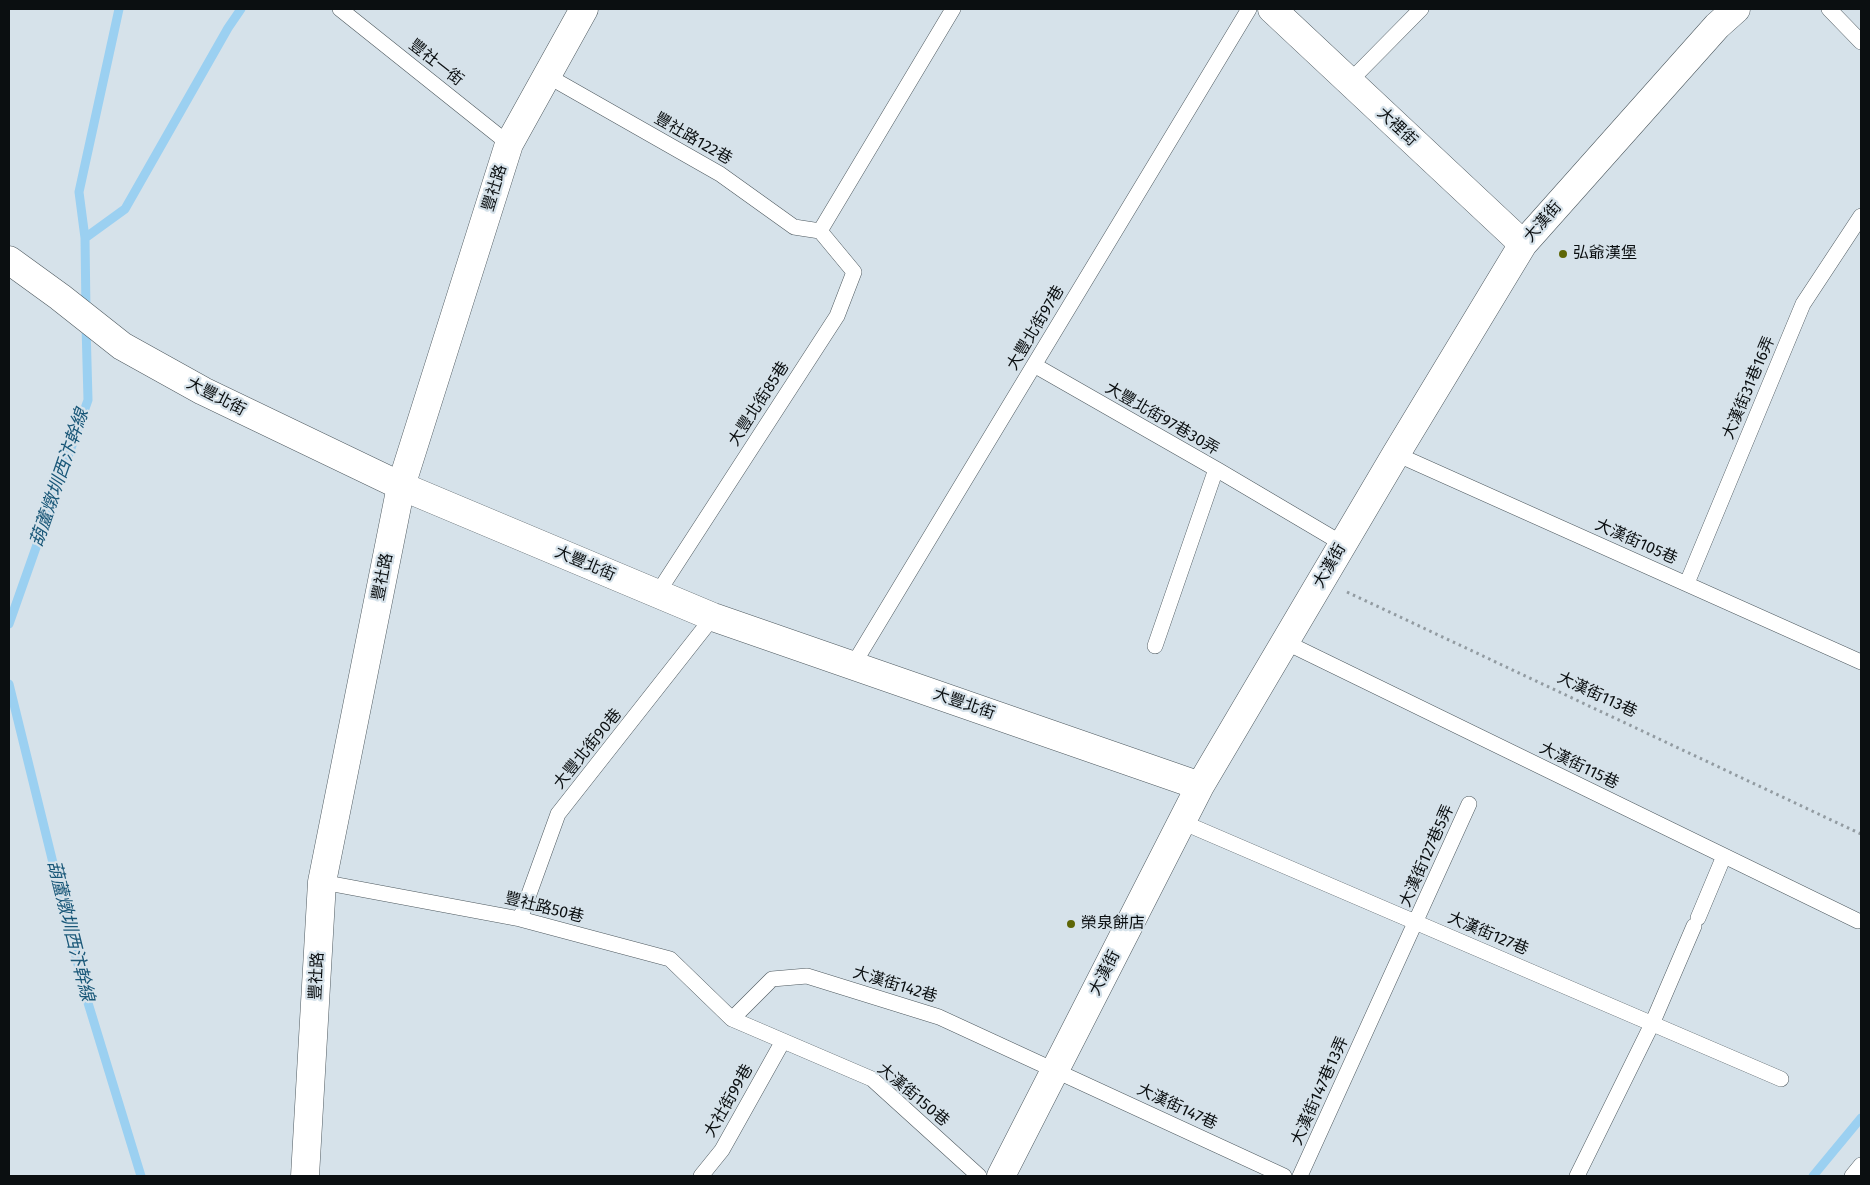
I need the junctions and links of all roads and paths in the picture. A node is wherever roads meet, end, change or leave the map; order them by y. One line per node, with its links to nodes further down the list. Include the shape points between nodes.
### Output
1 (340, 9): 12 (lane, 豐社一街)
2 (584, 9): 10 (street, 豐社路)
3 (953, 9): 14 (lane)
4 (1249, 9): 17 (lane, 大豐北街97巷)
5 (1272, 9): 11 (street, 大裡街)
6 (1421, 9): 11 (lane)
7 (1736, 9): 15 (street, 大漢街, via 1717,26)
8 (1829, 9): 9 (lane)
9 (1861, 42)
10 (546, 75): 12 (street, 豐社路); 14 (lane, 豐社路122巷, via 720,174 794,227)
11 (1349, 82): 15 (street, 大裡街)
12 (509, 144): 20 (street, 豐社路)
13 (1861, 216): 23 (lane, 大漢街31巷16弄, via 1803,304)
14 (820, 230): 24 (lane, 大豐北街85巷, via 854,272 836,316)
15 (1523, 244): 18 (street, 大漢街)
16 (9, 260): 20 (street, 大豐北街, via 122,346 203,391)
17 (1034, 366): 19 (lane, 大豐北街97巷30弄); 29 (lane, 大豐北街97巷)
18 (1396, 454): 21 (street, 大漢街); 23 (lane, 大漢街105巷)
19 (1216, 469): 21 (lane); 27 (lane, 大豐北街97巷30弄)
20 (401, 486): 24 (street, 大豐北街); 35 (street, 豐社路)
21 (1343, 544): 22 (street, 大漢街)
22 (1321, 580): 26 (street, 大漢街); 33 (path, 大漢街113巷)
23 (1687, 584): 28 (lane, 大漢街105巷)
24 (657, 594): 25 (street, 大豐北街)
25 (713, 617): 29 (street, 大豐北街); 36 (lane, 大豐北街90巷, via 558,814)
26 (1285, 642): 30 (street, 大漢街); 34 (lane, 大漢街115巷)
27 (1155, 646)
28 (1861, 662)
29 (853, 665): 30 (street, 大豐北街)
30 (1200, 786): 32 (street, 大漢街)
31 (1469, 804): 38 (lane, 大漢街127巷5弄)
32 (1182, 822): 38 (lane, 大漢街127巷); 43 (street, 大漢街)
33 (1861, 834)
34 (1724, 856): 37 (lane, 大漢街115巷); 41 (lane)
35 (322, 882): 36 (lane, 豐社路50巷); 46 (street, 豐社路)
36 (520, 918): 39 (lane, 豐社路50巷, via 670,959)
37 (1858, 921)
38 (1416, 922): 40 (lane, 大漢街127巷5弄); 41 (lane, 大漢街127巷)
39 (732, 1019): 42 (lane, 大漢街150巷); 43 (lane, 大漢街142巷, via 772,978 807,976 939,1017)
40 (1371, 1021): 51 (lane, 大漢街147巷13弄)
41 (1652, 1024): 44 (lane, 大漢街127巷); 52 (lane)
42 (784, 1041): 47 (lane, 大社街99巷, via 722,1150); 48 (lane, 大漢街150巷, via 872,1080)
43 (1056, 1070): 49 (street, 大漢街); 50 (lane, 大漢街147巷)
44 (1781, 1079)
45 (1861, 1165): 53 (lane)
46 (305, 1176)
47 (701, 1176)
48 (979, 1176)
49 (1001, 1176)
50 (1284, 1176)
51 (1300, 1176)
52 (1577, 1176)
53 (1852, 1176)

